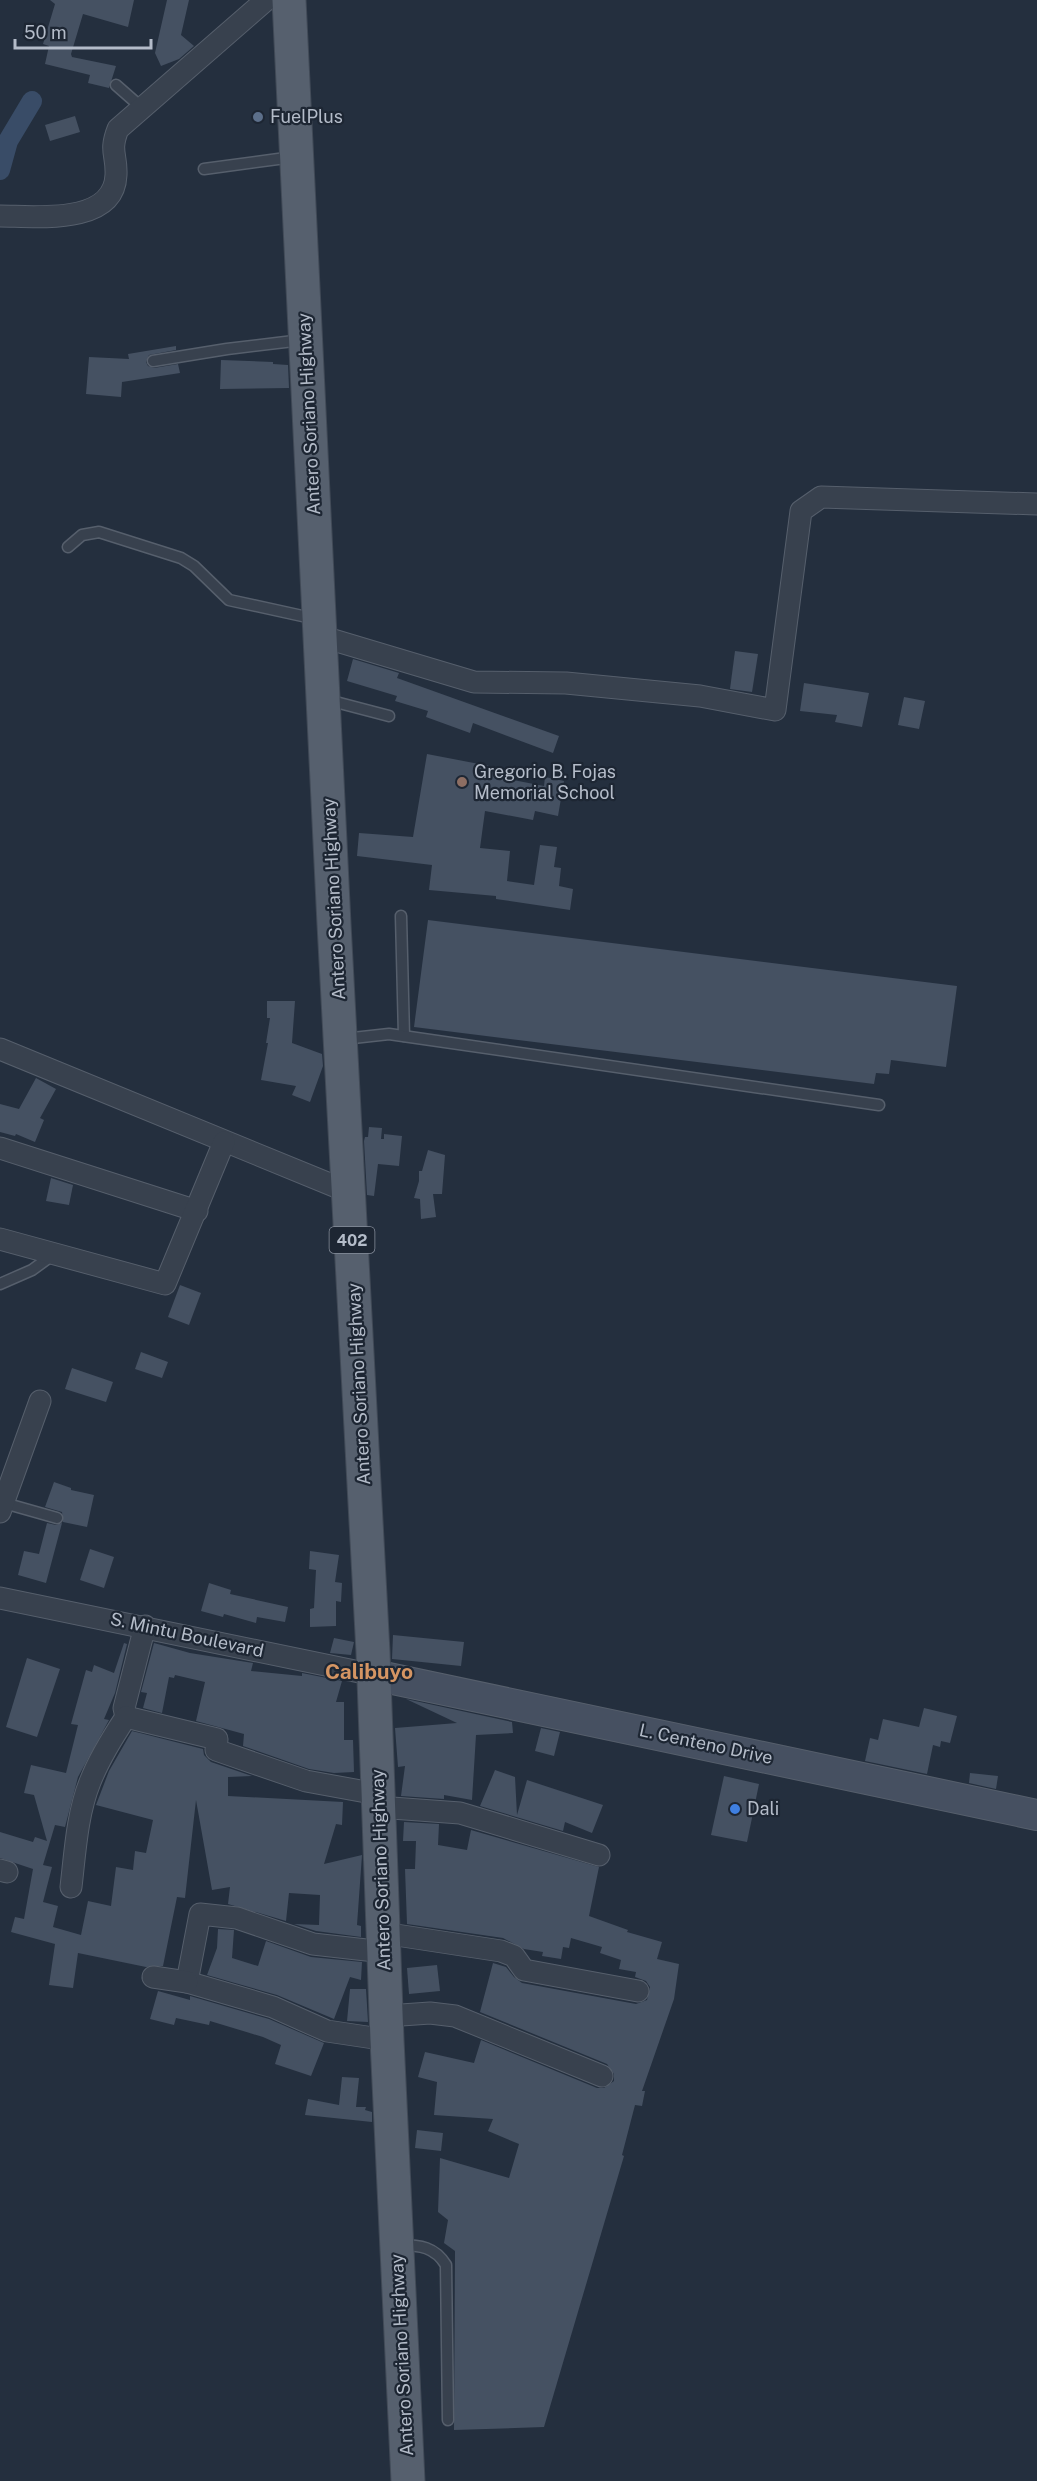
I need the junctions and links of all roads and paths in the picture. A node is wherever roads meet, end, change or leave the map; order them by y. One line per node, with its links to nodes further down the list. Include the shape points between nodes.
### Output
1 (266, 0): 4 (street)
2 (289, 0): 5 (main road, Antero Soriano Highway / 402)
3 (116, 85): 4 (lane)
4 (141, 108): 7 (street, via 118,129 112,146 116,175 111,192 99,205 63,216)
5 (296, 157): 6 (lane); 8 (main road, Antero Soriano Highway / 402)
6 (204, 169)
7 (0, 216)
8 (306, 340): 9 (lane); 12 (main road, Antero Soriano Highway / 402)
9 (153, 361)
10 (1037, 504): 12 (street, via 821,497 801,511 775,710 700,696 566,683 474,682)
11 (68, 547): 12 (lane, via 82,535 99,532 181,558 229,600)
12 (320, 628): 13 (main road, Antero Soriano Highway / 402)
13 (325, 699): 14 (lane); 17 (main road, Antero Soriano Highway / 402)
14 (389, 716)
15 (401, 916): 16 (lane)
16 (404, 1036): 17 (lane); 19 (lane)
17 (341, 1039): 22 (main road, Antero Soriano Highway / 402)
18 (0, 1050): 20 (street)
19 (879, 1105)
20 (224, 1142): 22 (street); 23 (street)
21 (0, 1148): 23 (street)
22 (349, 1192): 32 (main road, Antero Soriano Highway / 402)
23 (197, 1211): 25 (street, via 165,1284)
24 (0, 1239): 25 (street)
25 (55, 1254): 26 (lane, via 32,1270)
26 (0, 1284)
27 (40, 1401): 28 (street)
28 (2, 1507): 29 (lane)
29 (57, 1518)
30 (0, 1598): 31 (street, S. Mintu Boulevard)
31 (145, 1626): 32 (street, S. Mintu Boulevard); 33 (street, via 124,1708)
32 (374, 1675): 34 (main road, Antero Soriano Highway / 402); 35 (street, L. Centeno Drive)
33 (126, 1717): 34 (street, via 217,1739 216,1750); 37 (street, via 89,1784)
34 (377, 1800): 36 (street, via 460,1813); 38 (main road, Antero Soriano Highway / 402)
35 (1037, 1815)
36 (599, 1855)
37 (71, 1887)
38 (383, 1942): 40 (street, via 313,1944 237,1918 200,1914); 41 (street, via 501,1951 514,1956 524,1970); 42 (main road, Antero Soriano Highway / 402)
39 (153, 1977): 40 (street)
40 (187, 1982): 42 (street, via 273,2007 327,2031)
41 (638, 1991)
42 (387, 2028): 43 (street, via 430,2013 455,2016); 44 (main road, Antero Soriano Highway / 402)
43 (602, 2076)
44 (397, 2245): 45 (lane, via 430,2249 447,2265); 46 (main road, Antero Soriano Highway / 402)
45 (448, 2420)
46 (408, 2481)

